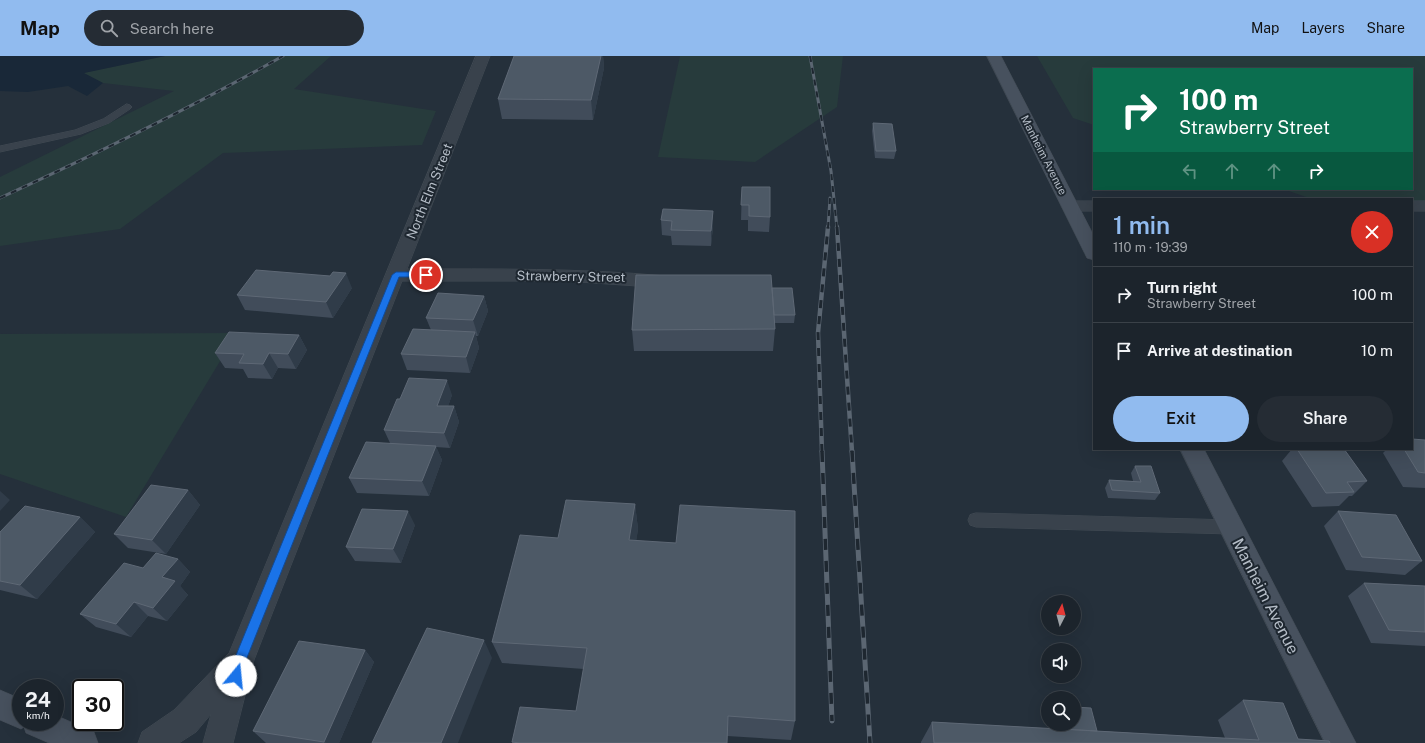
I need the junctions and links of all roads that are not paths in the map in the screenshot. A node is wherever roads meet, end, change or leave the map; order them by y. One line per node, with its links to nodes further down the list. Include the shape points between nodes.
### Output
1 (483, 56): 10 (street, North Elm Street)
2 (994, 56): 5 (street, Manheim Avenue)
3 (127, 107): 4 (lane, via 106,121 78,132)
4 (0, 148)
5 (1070, 206): 6 (street); 9 (street, Manheim Avenue)
6 (1093, 206)
7 (1413, 206): 8 (street)
8 (1425, 206)
9 (1093, 252)
10 (396, 275): 11 (street, Strawberry Street, via 578,275); 15 (street, North Elm Street)
11 (683, 282)
12 (1192, 450): 14 (street, Manheim Avenue)
13 (976, 520): 14 (lane)
14 (1231, 527): 22 (street, Manheim Avenue)
15 (240, 660): 20 (street, via 185,721); 21 (street)
16 (0, 705): 17 (street)
17 (12, 710)
18 (56, 731): 19 (street)
19 (82, 743)
20 (153, 743)
21 (218, 743)
22 (1341, 743)

